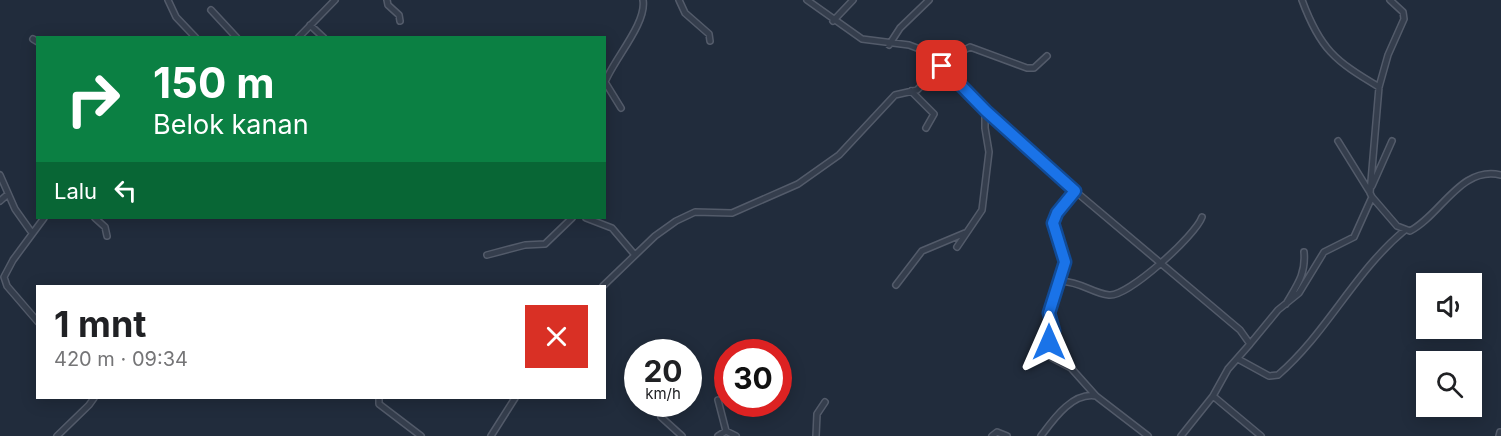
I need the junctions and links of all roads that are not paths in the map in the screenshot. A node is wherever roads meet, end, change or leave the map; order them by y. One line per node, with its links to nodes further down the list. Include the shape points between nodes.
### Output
1 (168, 0): 15 (street, via 176,17)
2 (335, 0): 14 (street)
3 (387, 0): 12 (street)
4 (643, 0): 23 (street, via 639,22)
5 (680, 0): 19 (street, via 685,13 710,34)
6 (807, 0): 13 (street)
7 (853, 0): 13 (street)
8 (928, 0): 20 (street)
9 (1302, 0): 25 (street, via 1328,51 1348,69)
10 (1390, 0): 25 (street, via 1403,12 1404,19)
11 (211, 10): 16 (street)
12 (400, 21)
13 (833, 21): 20 (street, via 862,39)
14 (310, 25): 17 (street); 18 (street)
15 (194, 36)
16 (235, 36)
17 (300, 36)
18 (322, 36)
19 (710, 41)
20 (889, 45): 22 (street, via 915,46)
21 (1047, 56): 22 (street, via 1034,68 1028,68 970,47)
22 (944, 68): 26 (street); 28 (street)
23 (606, 80)
24 (606, 84): 27 (street)
25 (1379, 87): 35 (street)
26 (911, 91): 29 (street, via 934,114); 50 (street, via 895,95 839,155 798,184 732,213 707,211 689,215 655,236)
27 (621, 108)
28 (986, 111): 34 (street); 44 (street, via 989,152 982,210)
29 (926, 129)
30 (1338, 141): 35 (street)
31 (1392, 141): 35 (street)
32 (0, 175): 36 (street)
33 (1501, 175): 43 (street, via 1485,174 1463,182 1437,212 1414,229)
34 (1075, 191): 51 (street); 53 (street, via 1053,223 1055,238 1065,257)
35 (1371, 193): 43 (street, via 1397,226); 56 (street, via 1354,237 1324,252 1299,293)
36 (8, 194): 37 (street); 45 (street)
37 (0, 201)
38 (1202, 217): 51 (street, via 1198,227)
39 (43, 219): 45 (street)
40 (96, 219): 46 (street, via 105,227)
41 (571, 219): 49 (street, via 545,244)
42 (589, 219): 50 (street, via 612,228)
43 (1405, 230): 59 (street, via 1380,252 1308,347 1278,375 1269,376)
44 (967, 232): 47 (street); 55 (street, via 922,251)
45 (32, 233): 52 (street)
46 (107, 236)
47 (957, 247)
48 (1304, 252): 56 (street, via 1302,278)
49 (487, 255)
50 (636, 255): 54 (street)
51 (1161, 266): 53 (street, via 1116,294); 58 (street, via 1240,330)
52 (2, 278): 57 (street)
53 (1062, 281): 60 (street, via 1049,313 1054,331 1047,345 1048,355 1071,368)
54 (604, 285)
55 (896, 285)
56 (1285, 305): 58 (street)
57 (36, 320)
58 (1250, 344): 59 (street)
59 (1238, 359): 61 (street, via 1216,386)
60 (1096, 396): 69 (street); 79 (street, via 1076,400)
61 (1213, 396): 80 (street); 81 (street)
62 (93, 399): 70 (street)
63 (380, 399): 71 (street, via 379,404)
64 (514, 399): 72 (street)
65 (825, 402): 76 (street, via 817,414)
66 (661, 417): 73 (street)
67 (722, 417): 68 (street)
68 (726, 431): 74 (street); 75 (street)
69 (1146, 435)
70 (57, 436)
71 (421, 436)
72 (491, 436)
73 (682, 436)
74 (718, 436)
75 (736, 436)
76 (816, 436)
77 (992, 436): 78 (street, via 998,432)
78 (1007, 436)
79 (1041, 436)
80 (1181, 436)
81 (1261, 436)

